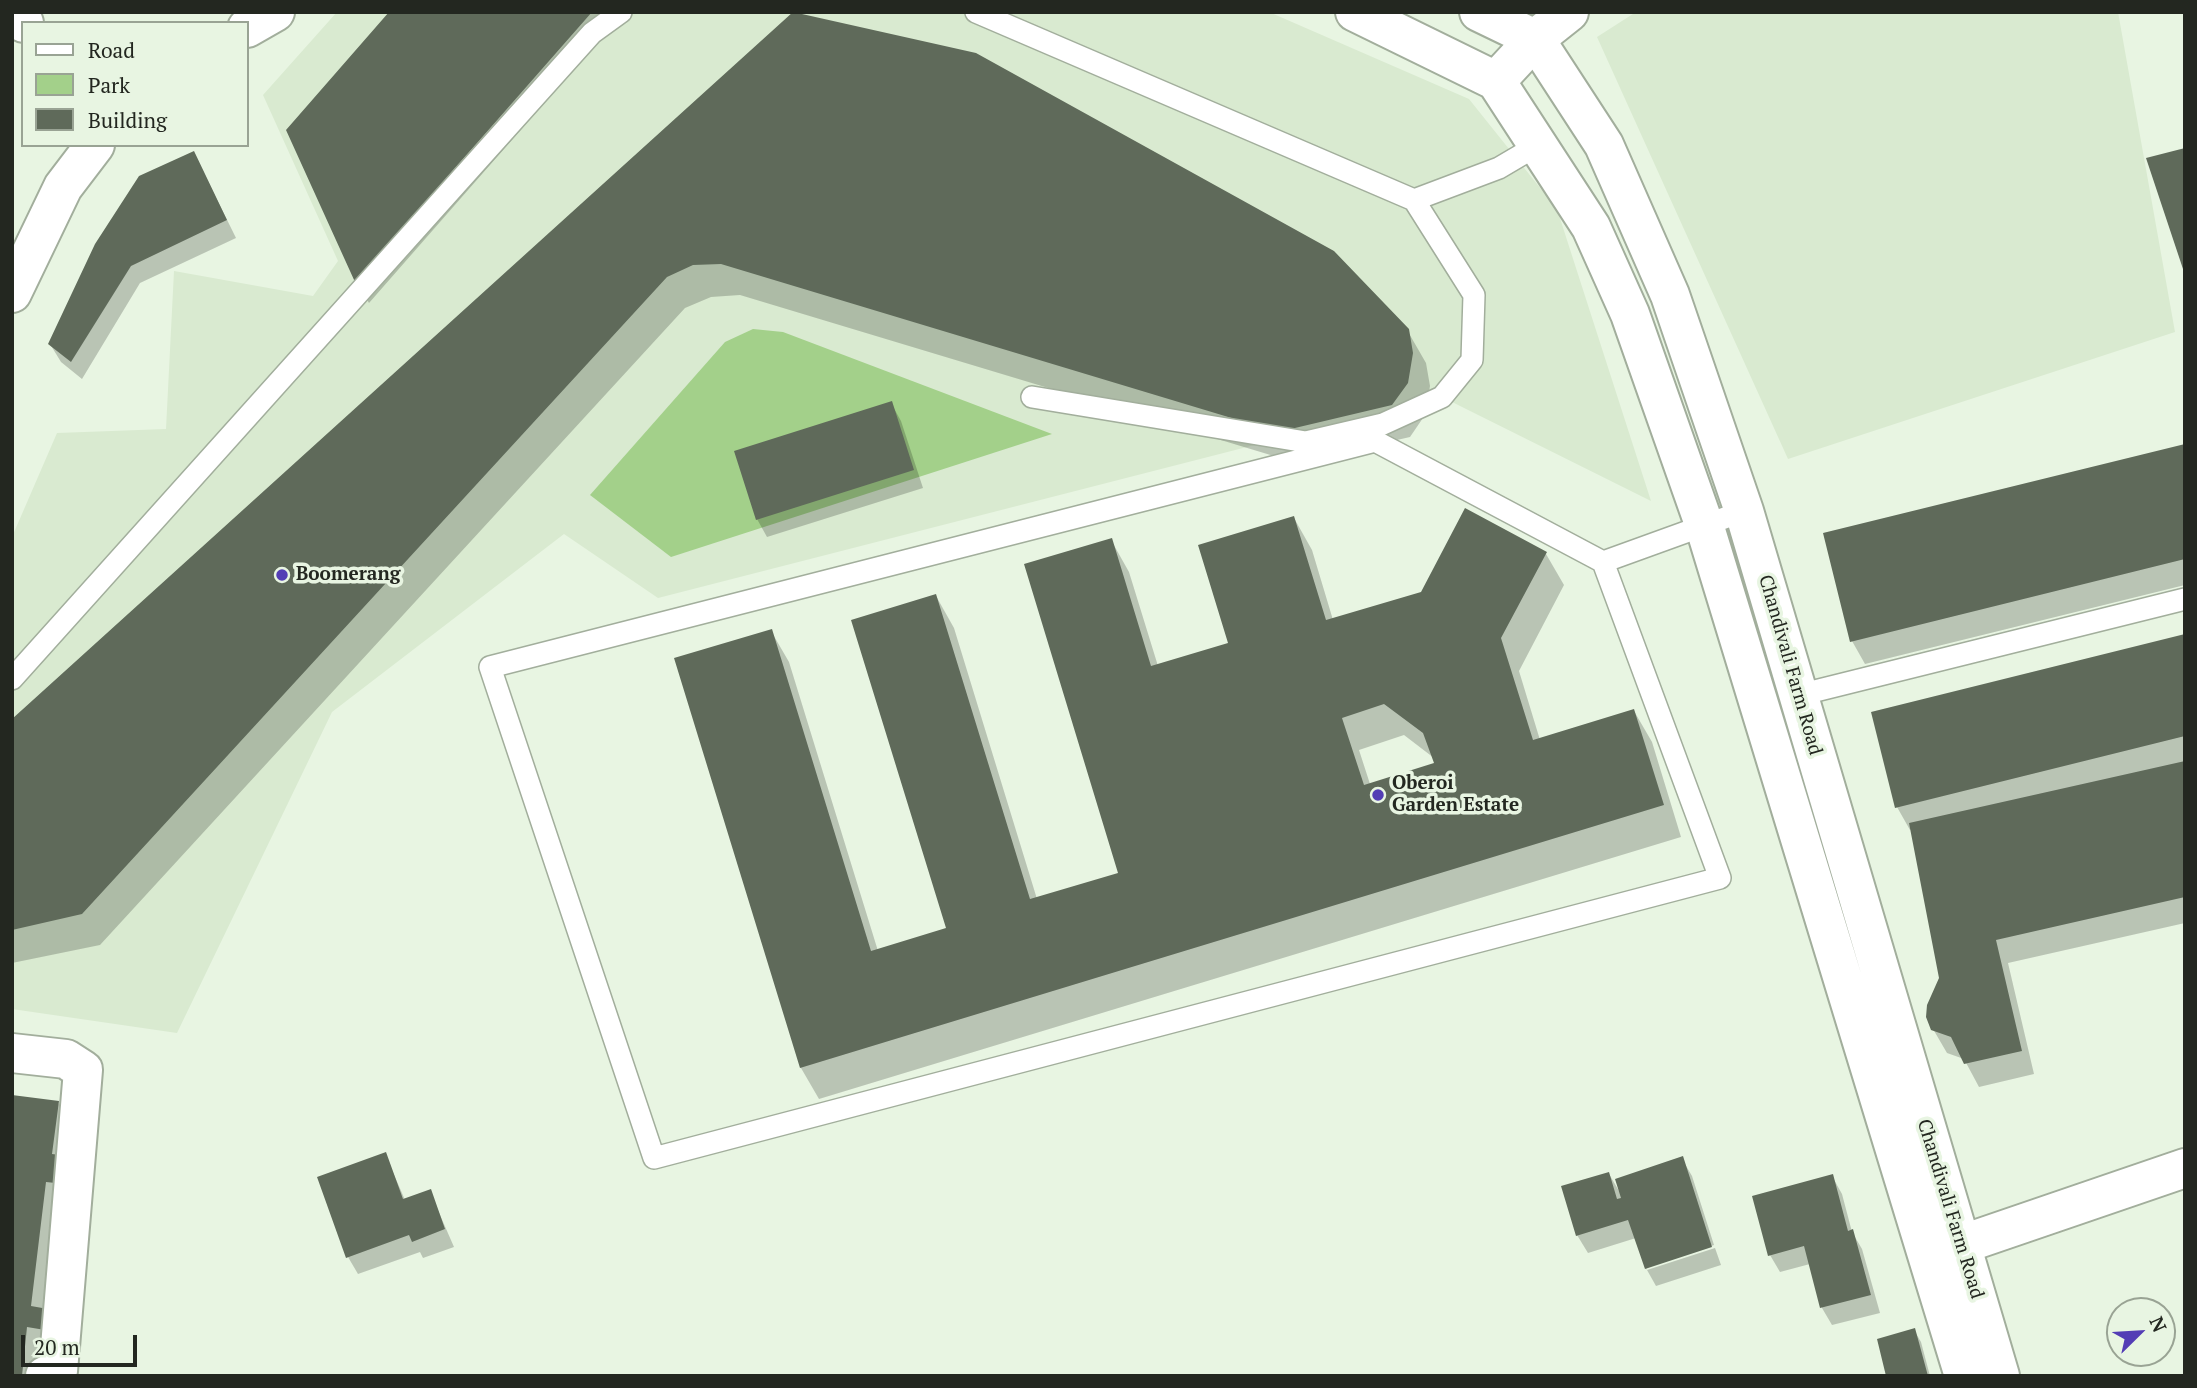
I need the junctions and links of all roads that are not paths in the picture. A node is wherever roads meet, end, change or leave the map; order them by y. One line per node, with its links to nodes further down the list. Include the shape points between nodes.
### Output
1 (275, 12): 7 (street)
2 (621, 12): 19 (lane, via 592,33)
3 (976, 12): 12 (lane)
4 (1355, 12): 9 (street)
5 (1479, 12): 8 (street)
6 (1569, 12): 8 (street)
7 (248, 27)
8 (1535, 39): 9 (street); 15 (street, Chandivali Farm Road, via 1604,145 1670,295)
9 (1496, 81): 10 (street)
10 (1538, 145): 12 (lane, via 1499,168); 16 (street, via 1591,227 1630,314)
11 (93, 147): 13 (street, via 63,187)
12 (1413, 200): 14 (lane, via 1474,295 1472,360 1442,397 1383,425 1306,442)
13 (12, 293)
14 (1032, 397)
15 (1744, 511): 16 (lane); 20 (street, Chandivali Farm Road)
16 (1704, 524): 17 (lane); 23 (street)
17 (1604, 562): 17 (lane, via 1720,878 654,1158 490,667 1375,441)
18 (2185, 599): 20 (lane)
19 (12, 679)
20 (1799, 695): 23 (street, Chandivali Farm Road)
21 (12, 1053): 24 (street, via 66,1059 83,1070 58,1371)
22 (2185, 1168): 23 (street)
23 (1942, 1249): 25 (street); 26 (street, Chandivali Farm Road)
24 (45, 1376)
25 (1964, 1376)
26 (2000, 1376)

